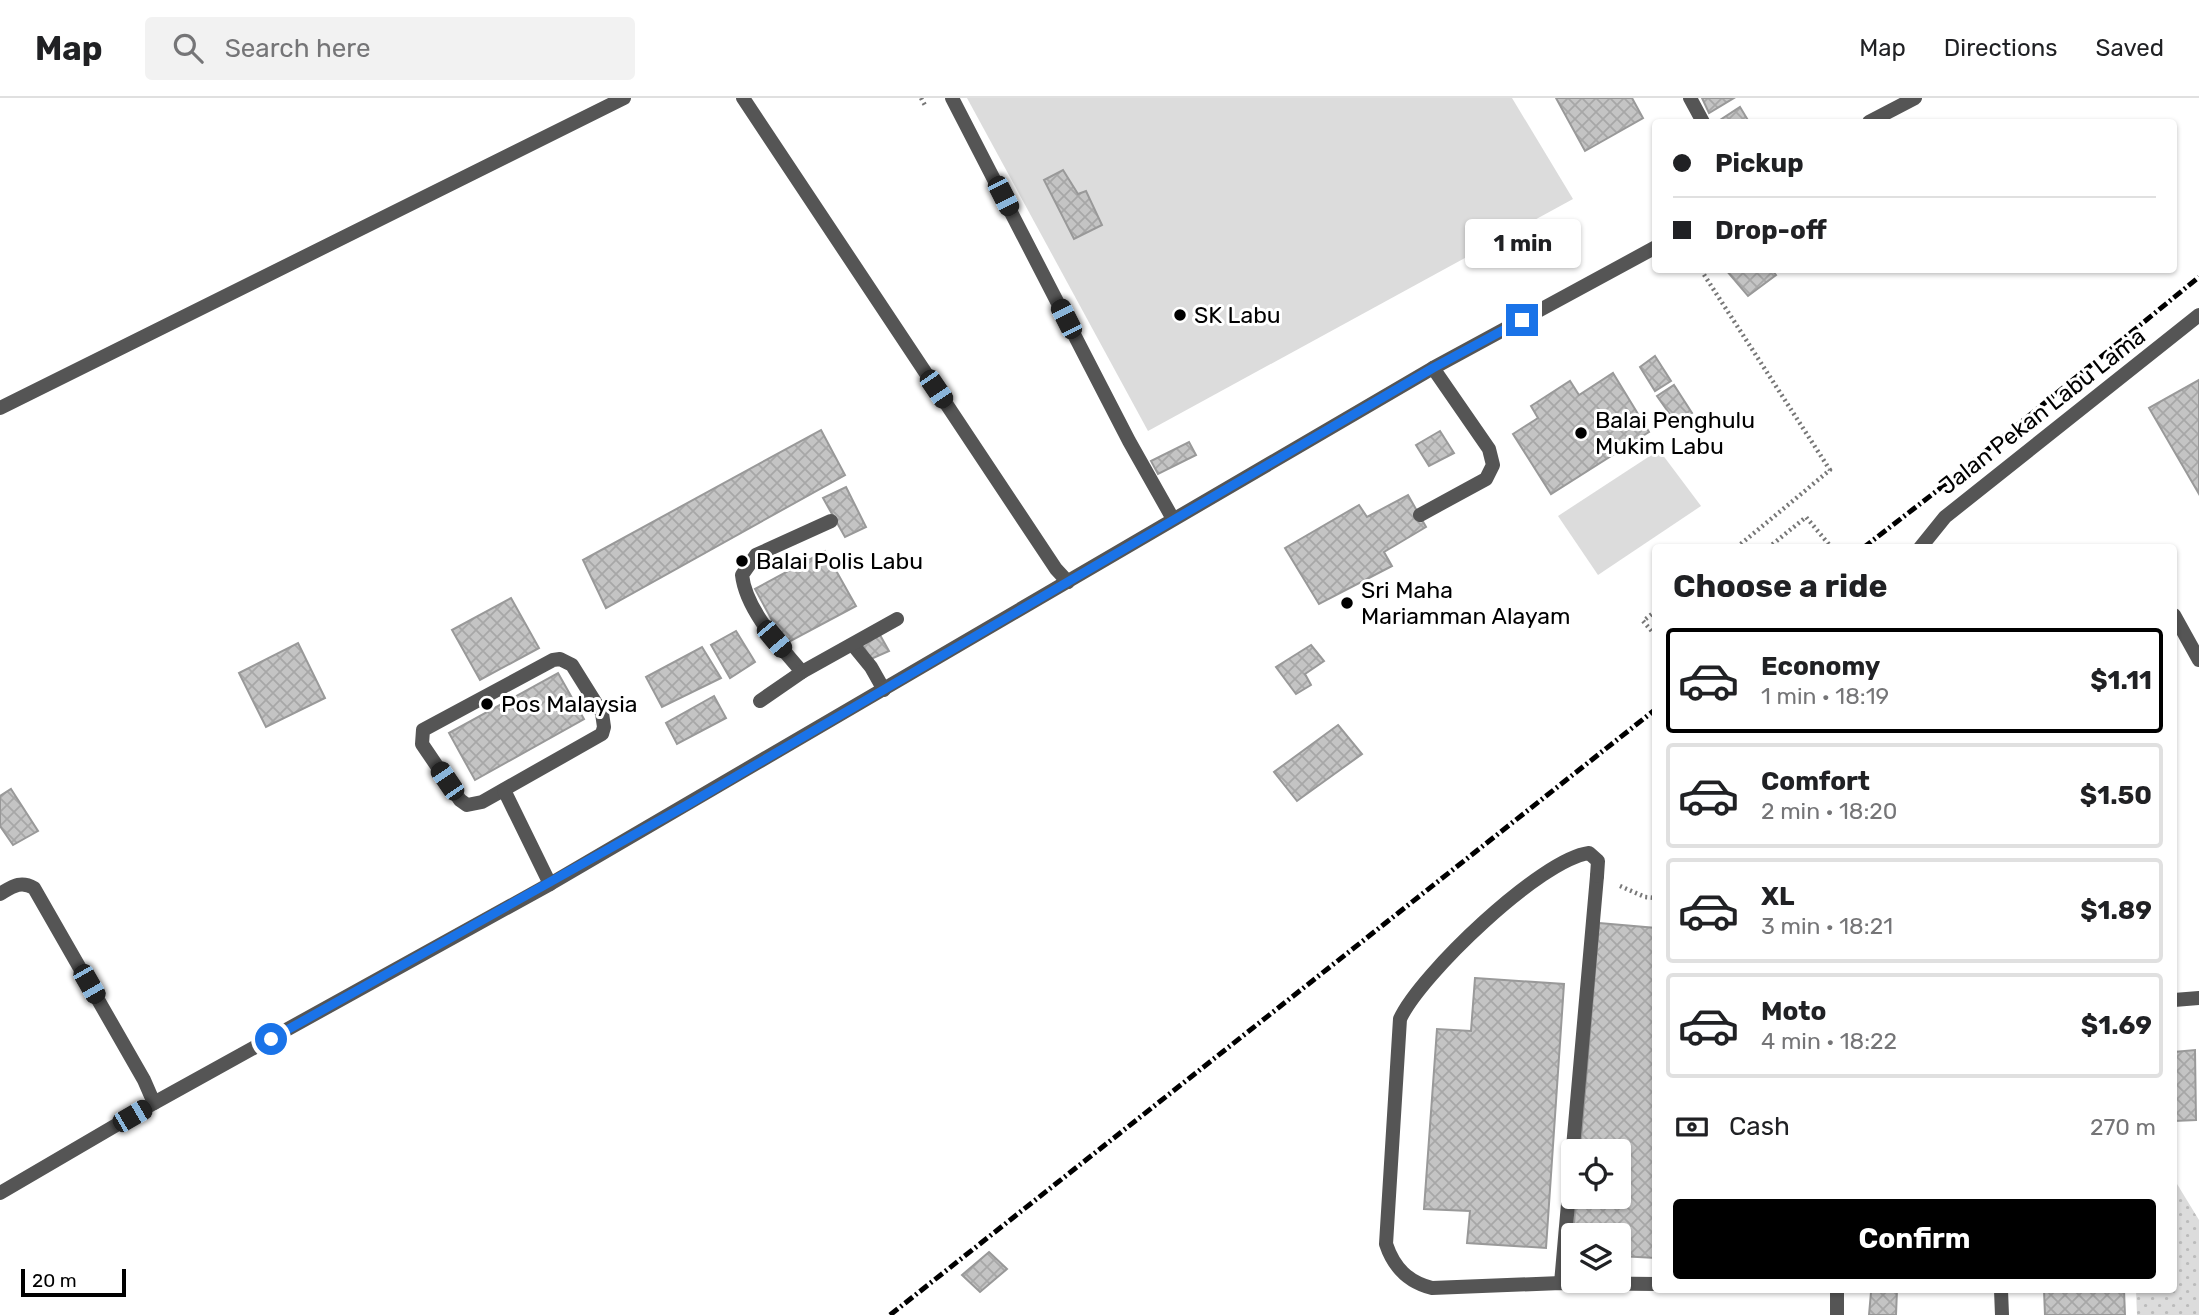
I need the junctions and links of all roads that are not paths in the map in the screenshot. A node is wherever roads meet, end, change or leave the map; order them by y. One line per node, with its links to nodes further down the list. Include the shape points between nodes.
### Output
1 (624, 98): 11 (street)
2 (743, 98): 16 (street)
3 (952, 98): 13 (street)
4 (1690, 98): 6 (street)
5 (1915, 98): 7 (street)
6 (1701, 119)
7 (1875, 119)
8 (1652, 249): 10 (street)
9 (2199, 315): 15 (street, Jalan Pekan Labu Lama, via 1945,517)
10 (1433, 368): 12 (street, via 1489,449 1493,465 1486,480); 13 (street)
11 (0, 408)
12 (1420, 515)
13 (1173, 519): 16 (street)
14 (831, 521): 21 (street, via 756,555 742,575 744,591 774,639)
15 (1923, 544)
16 (1068, 582): 22 (street)
17 (897, 619): 19 (street)
18 (2177, 620): 20 (street)
19 (853, 645): 21 (street); 22 (street)
20 (2199, 660)
21 (802, 672): 23 (street)
22 (884, 690): 25 (street)
23 (760, 701)
24 (504, 790): 24 (street, via 475,804 460,800 422,744 424,730 553,660 566,661 602,713 602,734); 25 (street)
25 (550, 884): 29 (street)
26 (0, 894): 29 (street, via 17,884 34,888)
27 (2199, 998): 28 (street)
28 (2177, 1000)
29 (154, 1103): 30 (street)
30 (0, 1193)
31 (1561, 1283): 31 (street, via 1418,1285 1395,1265 1385,1233 1400,1019 1429,978 1505,901 1559,863 1589,853 1598,860 1597,876)
32 (1631, 1284): 33 (street)
33 (1652, 1284)
34 (1837, 1293): 36 (street)
35 (2001, 1293): 37 (street)
36 (1837, 1315)
37 (2002, 1315)

